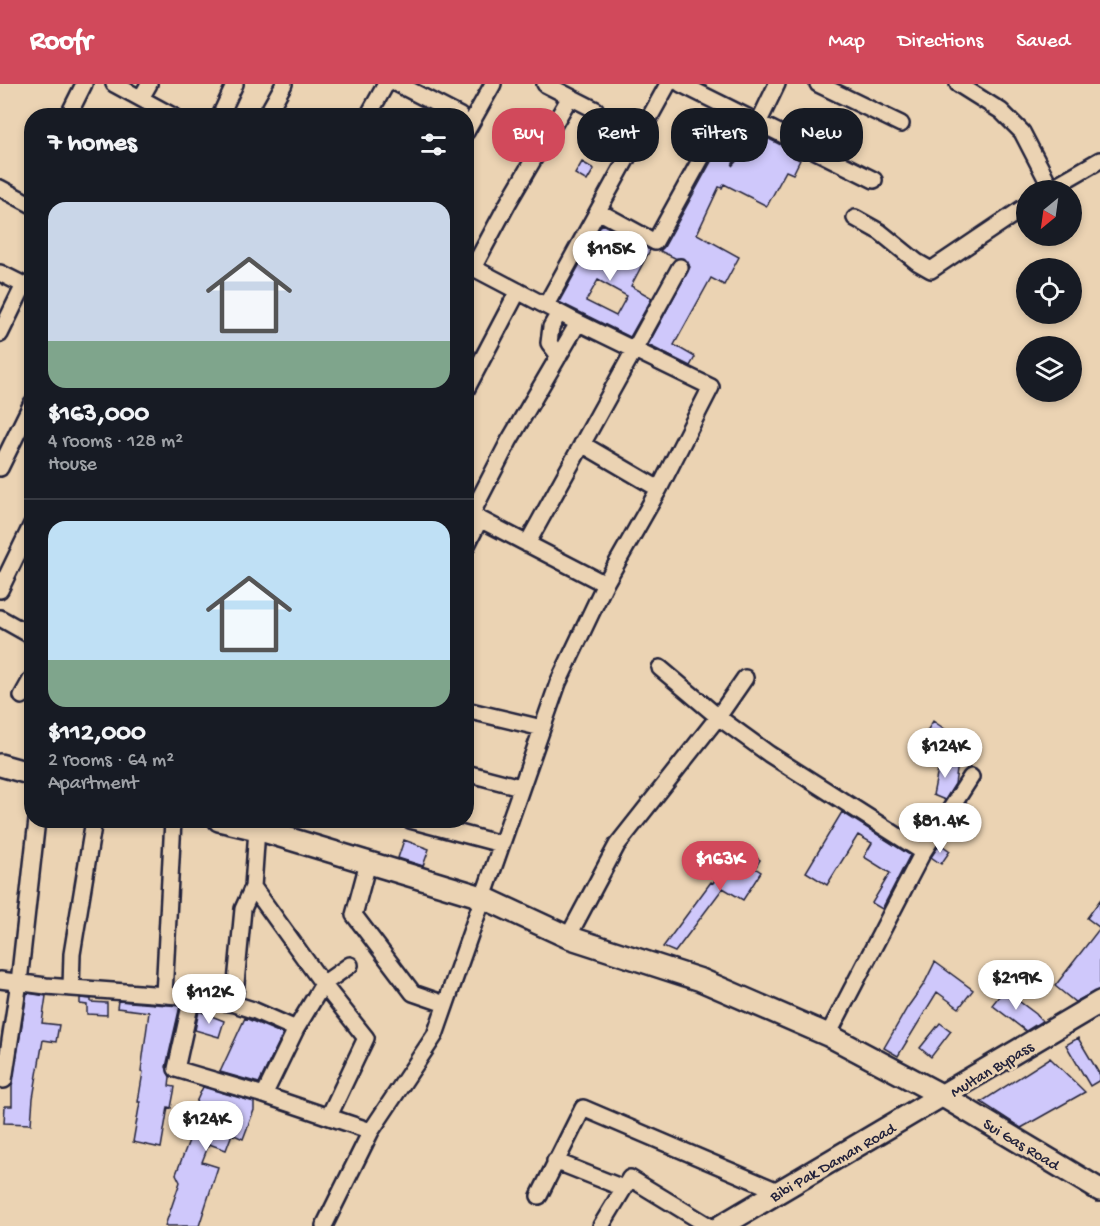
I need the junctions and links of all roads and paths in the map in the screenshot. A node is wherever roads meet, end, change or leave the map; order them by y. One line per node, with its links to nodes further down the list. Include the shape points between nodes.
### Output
1 (84, 84): 17 (street)
2 (114, 84): 16 (street)
3 (149, 84): 16 (street)
4 (236, 84): 18 (street)
5 (284, 84): 19 (street)
6 (386, 84): 20 (street)
7 (398, 84): 21 (street)
8 (492, 84): 25 (street)
9 (544, 84): 15 (street)
10 (668, 84): 35 (street)
11 (681, 84): 23 (street)
12 (777, 84): 24 (street)
13 (818, 84): 26 (street)
14 (958, 84): 31 (street, via 1001,111 1022,132)
15 (570, 97): 22 (street); 38 (street)
16 (146, 106)
17 (72, 108)
18 (223, 108)
19 (270, 108)
20 (372, 108)
21 (441, 108)
22 (592, 108)
23 (730, 108)
24 (766, 108)
25 (474, 110)
26 (901, 124)
27 (768, 127): 30 (street)
28 (1100, 160): 32 (street)
29 (699, 162): 35 (street, via 655,242)
30 (874, 180)
31 (1046, 180)
32 (1066, 180)
33 (0, 188): 34 (street)
34 (24, 201)
35 (597, 211): 45 (street)
36 (1016, 213): 37 (street, via 931,270)
37 (855, 218)
38 (474, 259)
39 (680, 267): 48 (street)
40 (474, 268): 43 (street)
41 (0, 273): 42 (street)
42 (24, 285)
43 (518, 291): 45 (street); 50 (street)
44 (24, 294): 47 (street)
45 (553, 309): 46 (street); 49 (street, via 549,343)
46 (578, 322): 48 (street); 49 (street)
47 (0, 334)
48 (633, 350): 52 (street); 54 (street, via 711,387)
49 (559, 356): 55 (street, via 509,441)
50 (474, 375)
51 (24, 419): 53 (street)
52 (582, 444): 54 (street); 58 (street)
53 (0, 468)
54 (658, 489): 59 (street)
55 (474, 513)
56 (474, 516): 58 (street)
57 (24, 540): 60 (street)
58 (526, 544): 59 (street)
59 (605, 584): 69 (street, via 558,683)
60 (0, 590)
61 (0, 618): 62 (street)
62 (24, 632)
63 (660, 668): 68 (street)
64 (745, 678): 68 (street)
65 (24, 692): 66 (street)
66 (22, 696)
67 (474, 712): 69 (street)
68 (718, 717): 82 (street); 86 (street, via 617,845)
69 (542, 728): 74 (street)
70 (0, 765): 71 (street)
71 (24, 772)
72 (474, 775): 74 (street)
73 (970, 777): 82 (street)
74 (520, 787): 81 (street)
75 (36, 828): 89 (street)
76 (93, 828): 91 (street, via 72,954)
77 (173, 828): 92 (street)
78 (250, 828): 84 (street)
79 (256, 828): 83 (street, Sui Gas Road)
80 (440, 828): 81 (street)
81 (501, 844): 85 (street)
82 (923, 852): 98 (street)
83 (368, 863): 85 (street, Sui Gas Road); 96 (street, via 354,915 413,993)
84 (253, 887): 90 (street); 95 (street, via 243,909)
85 (482, 897): 86 (street, Sui Gas Road); 96 (street)
86 (568, 938): 98 (street, Sui Gas Road, via 702,980)
87 (350, 965): 90 (street)
88 (0, 980): 89 (street)
89 (19, 982): 91 (street); 99 (street)
90 (323, 984): 97 (street); 102 (street, via 366,1038)
91 (71, 988): 92 (street)
92 (164, 995): 93 (street)
93 (192, 997): 95 (street); 100 (street, via 176,1069)
94 (1100, 1002): 101 (street, Multan Bypass)
95 (234, 1004): 97 (street)
96 (445, 1005): 103 (street, via 435,1035)
97 (296, 1029): 100 (street)
98 (828, 1035): 101 (street, Sui Gas Road)
99 (4, 1080)
100 (264, 1095): 102 (street)
101 (943, 1096): 106 (street, Sui Gas Road); 107 (street, Bibi Pak Daman Road)
102 (329, 1116): 103 (street)
103 (371, 1131): 109 (street)
104 (555, 1161): 105 (street); 107 (street, via 583,1108); 108 (street)
105 (624, 1188): 110 (street); 111 (street, via 630,1178)
106 (1100, 1190)
107 (780, 1192): 112 (street, Bibi Pak Daman Road)
108 (539, 1196)
109 (324, 1226)
110 (601, 1226)
111 (709, 1226)
112 (721, 1226)

